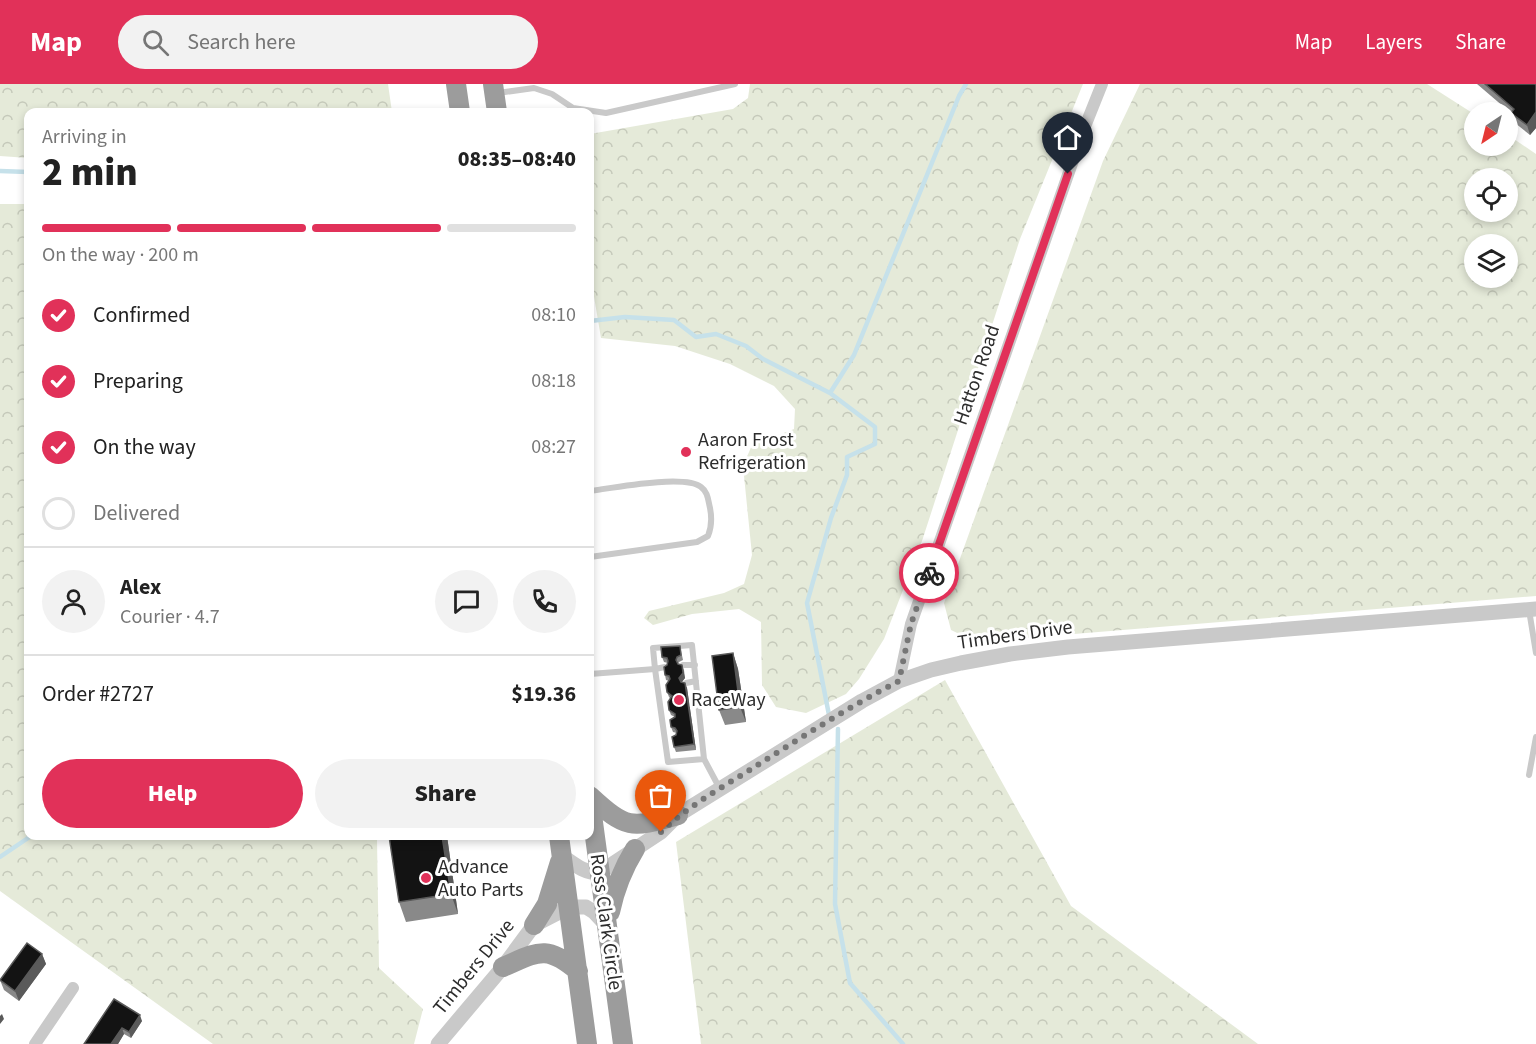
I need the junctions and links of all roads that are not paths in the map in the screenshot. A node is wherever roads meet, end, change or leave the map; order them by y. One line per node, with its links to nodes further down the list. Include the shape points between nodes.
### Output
1 (456, 84): 5 (highway)
2 (735, 84): 7 (lane, via 606,113)
3 (1102, 84): 18 (street, Hatton Road, via 911,624)
4 (494, 97): 6 (lane, via 534,88)
5 (459, 108)
6 (573, 108)
7 (594, 111)
8 (594, 490): 9 (lane, via 692,482 707,495 711,527 708,536 697,542)
9 (594, 556)
10 (1532, 609): 11 (lane); 18 (street, Timbers Drive, via 1068,647 961,663)
11 (1536, 653)
12 (683, 665): 13 (lane)
13 (695, 665): 15 (lane, via 692,645 652,648); 17 (lane)
14 (665, 667): 15 (lane)
15 (655, 669): 16 (lane); 21 (lane)
16 (594, 674)
17 (696, 681): 19 (lane); 22 (lane)
18 (899, 681): 37 (street, Timbers Drive)
19 (686, 683)
20 (667, 685): 21 (lane)
21 (658, 687): 25 (lane)
22 (698, 698): 23 (lane); 26 (lane)
23 (688, 699)
24 (669, 702): 25 (lane)
25 (660, 704): 29 (lane)
26 (700, 717): 27 (lane); 30 (lane)
27 (691, 718)
28 (672, 720): 29 (lane)
29 (662, 721): 32 (lane)
30 (701, 735): 31 (lane); 35 (lane)
31 (694, 736)
32 (664, 737): 33 (lane); 35 (lane, via 668,762)
33 (674, 737)
34 (1536, 738): 36 (lane)
35 (704, 759): 37 (lane)
36 (1528, 775)
37 (720, 789): 39 (street, Timbers Drive)
38 (594, 801): 39 (highway, via 619,821 632,824)
39 (678, 815): 42 (street, Timbers Drive)
40 (594, 831): 44 (highway, Ross Clark Circle)
41 (560, 840): 43 (highway, Ross Clark Circle)
42 (635, 849): 44 (street, Timbers Drive); 47 (highway, via 615,888)
43 (562, 856): 44 (street, via 580,869); 45 (highway, Ross Clark Circle); 46 (highway, via 547,904)
44 (599, 873): 47 (highway, Ross Clark Circle)
45 (569, 907): 46 (street, Timbers Drive); 47 (street, via 586,907); 49 (highway, Ross Clark Circle)
46 (534, 926): 48 (street, Timbers Drive)
47 (607, 926): 54 (highway, Ross Clark Circle)
48 (503, 967): 49 (highway, via 536,952 563,958); 52 (street, Timbers Drive)
49 (578, 971): 53 (highway, Ross Clark Circle)
50 (74, 988): 51 (street)
51 (35, 1044)
52 (438, 1044)
53 (588, 1044)
54 (622, 1044)

